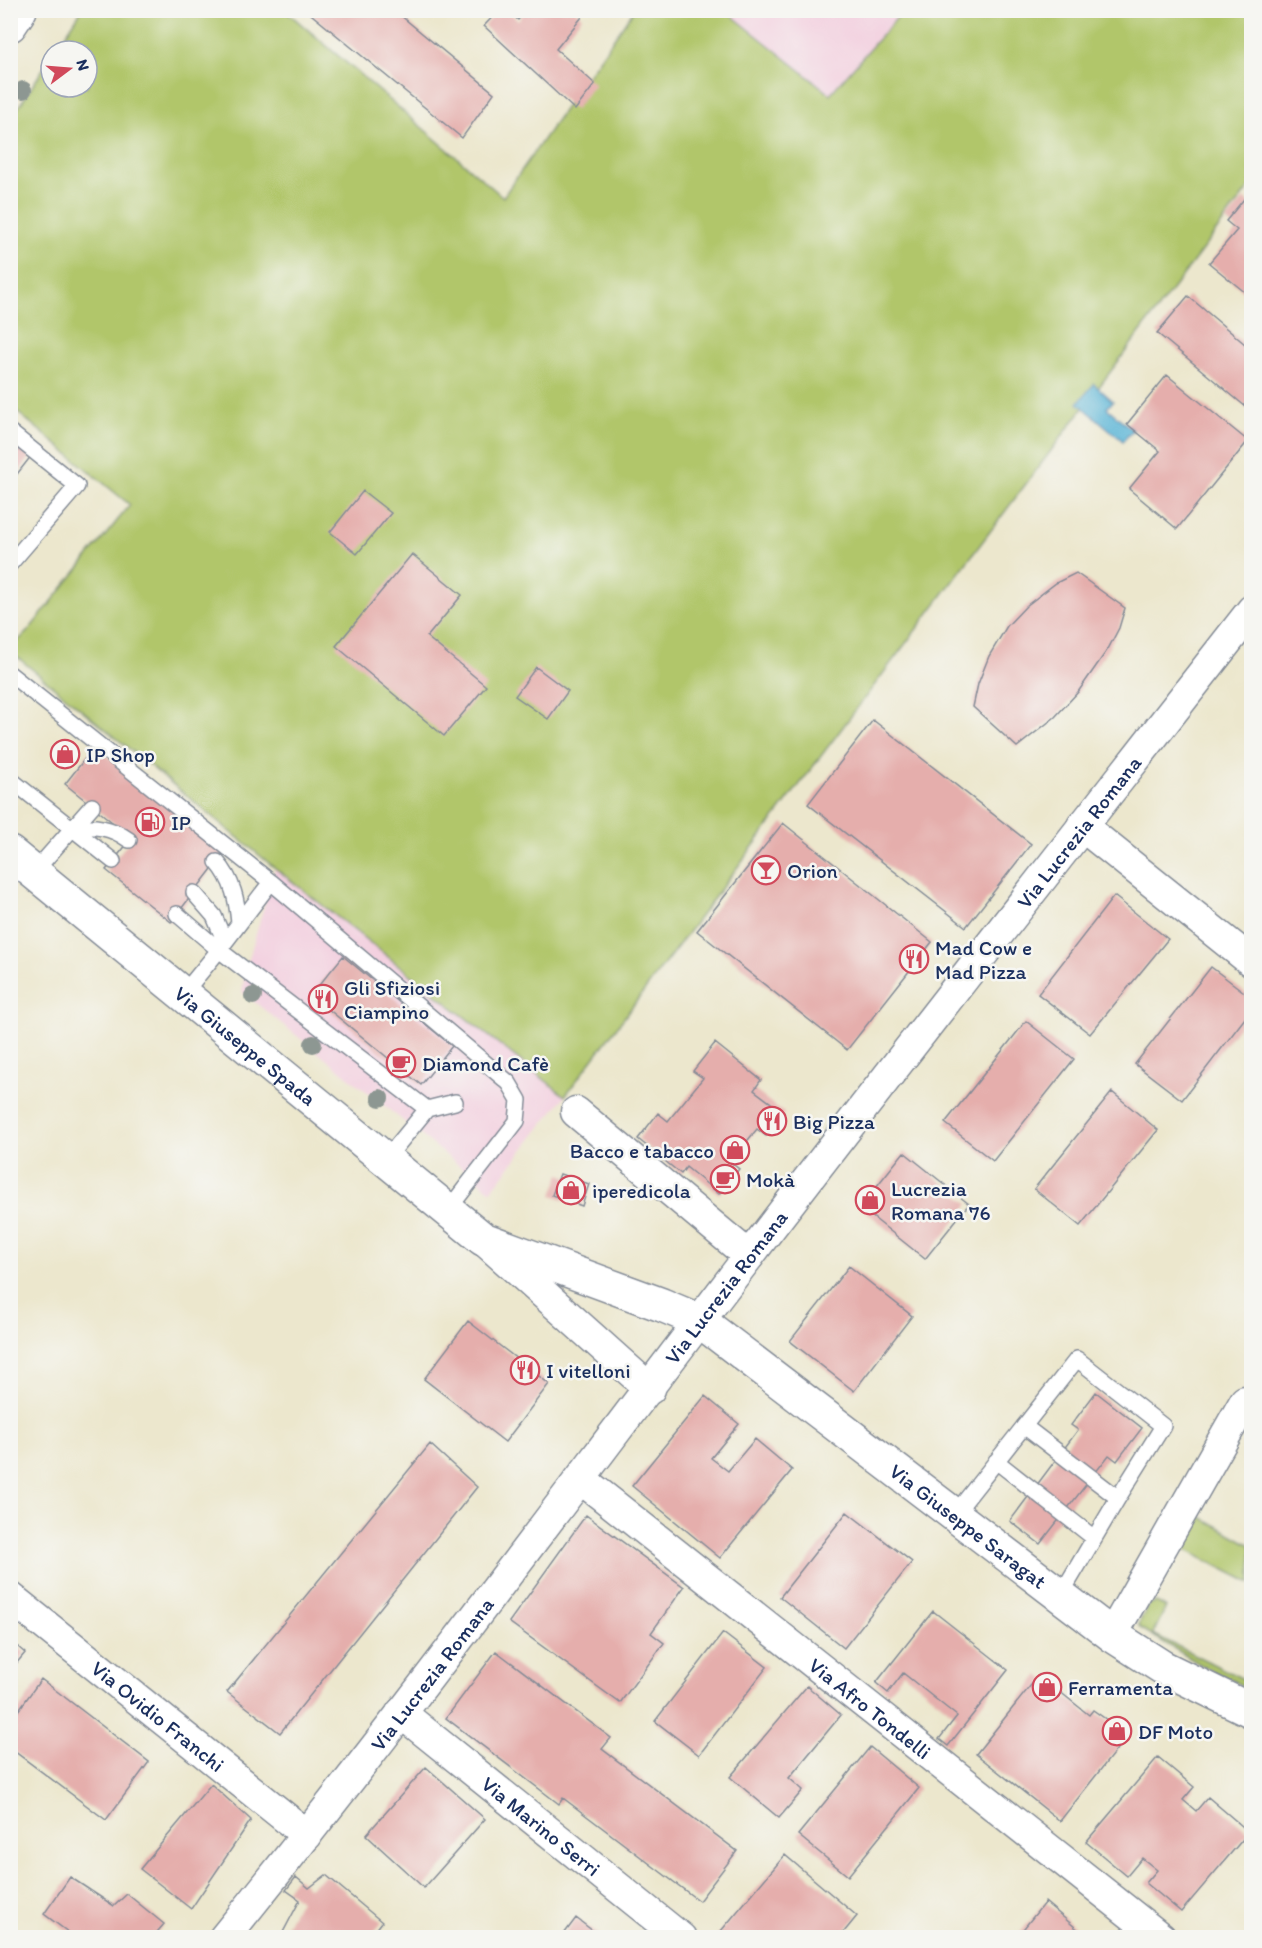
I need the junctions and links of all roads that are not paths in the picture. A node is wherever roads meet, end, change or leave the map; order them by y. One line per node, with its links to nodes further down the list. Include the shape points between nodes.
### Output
1 (20, 10): 2 (street)
2 (10, 25)
3 (10, 432): 4 (lane, via 77,486)
4 (10, 564)
5 (1251, 610): 9 (street, Via Lucrezia Romana)
6 (10, 674): 15 (lane)
7 (10, 779): 10 (lane)
8 (92, 806): 10 (lane)
9 (1083, 826): 20 (street); 28 (street, Via Lucrezia Romana)
10 (73, 828): 11 (lane, via 100,827); 12 (lane); 13 (lane)
11 (129, 840)
12 (113, 861)
13 (22, 862): 21 (street, Via Giuseppe Spada)
14 (217, 862): 18 (lane, via 234,892)
15 (271, 882): 18 (lane); 26 (lane, via 516,1091 517,1121)
16 (194, 893): 19 (lane, via 214,916)
17 (177, 914): 19 (lane)
18 (239, 923): 19 (lane)
19 (222, 946): 21 (lane); 23 (lane)
20 (1251, 962)
21 (183, 994): 25 (street, Via Giuseppe Spada)
22 (455, 1102): 23 (lane)
23 (427, 1109): 25 (lane)
24 (576, 1112): 28 (street)
25 (386, 1159): 26 (street, Via Giuseppe Spada)
26 (448, 1210): 27 (street, Via Giuseppe Spada)
27 (483, 1239): 29 (street, Via Giuseppe Spada); 30 (street, Via Giuseppe Spada)
28 (749, 1256): 29 (street, Via Lucrezia Romana)
29 (700, 1322): 30 (street, Via Lucrezia Romana); 36 (street, Via Giuseppe Saragat)
30 (650, 1389): 34 (street, Via Lucrezia Romana)
31 (1245, 1401): 40 (street)
32 (1024, 1426): 33 (lane); 35 (lane); 35 (lane, via 1077,1359 1163,1426)
33 (996, 1461): 36 (lane); 37 (lane)
34 (581, 1479): 42 (street, Via Lucrezia Romana); 46 (street, Via Afro Tondelli)
35 (1118, 1498): 37 (lane)
36 (954, 1515): 38 (street, Via Giuseppe Saragat)
37 (1094, 1538): 38 (lane)
38 (1060, 1596): 40 (street, Via Giuseppe Saragat)
39 (10, 1597): 43 (street, Via Ovidio Franchi)
40 (1112, 1635): 41 (street, Via Giuseppe Saragat, via 1162,1667)
41 (1251, 1711)
42 (401, 1713): 43 (street, Via Lucrezia Romana); 45 (street, Via Marino Serri)
43 (307, 1835): 44 (street, Via Lucrezia Romana)
44 (224, 1938)
45 (681, 1938)
46 (1161, 1938)

